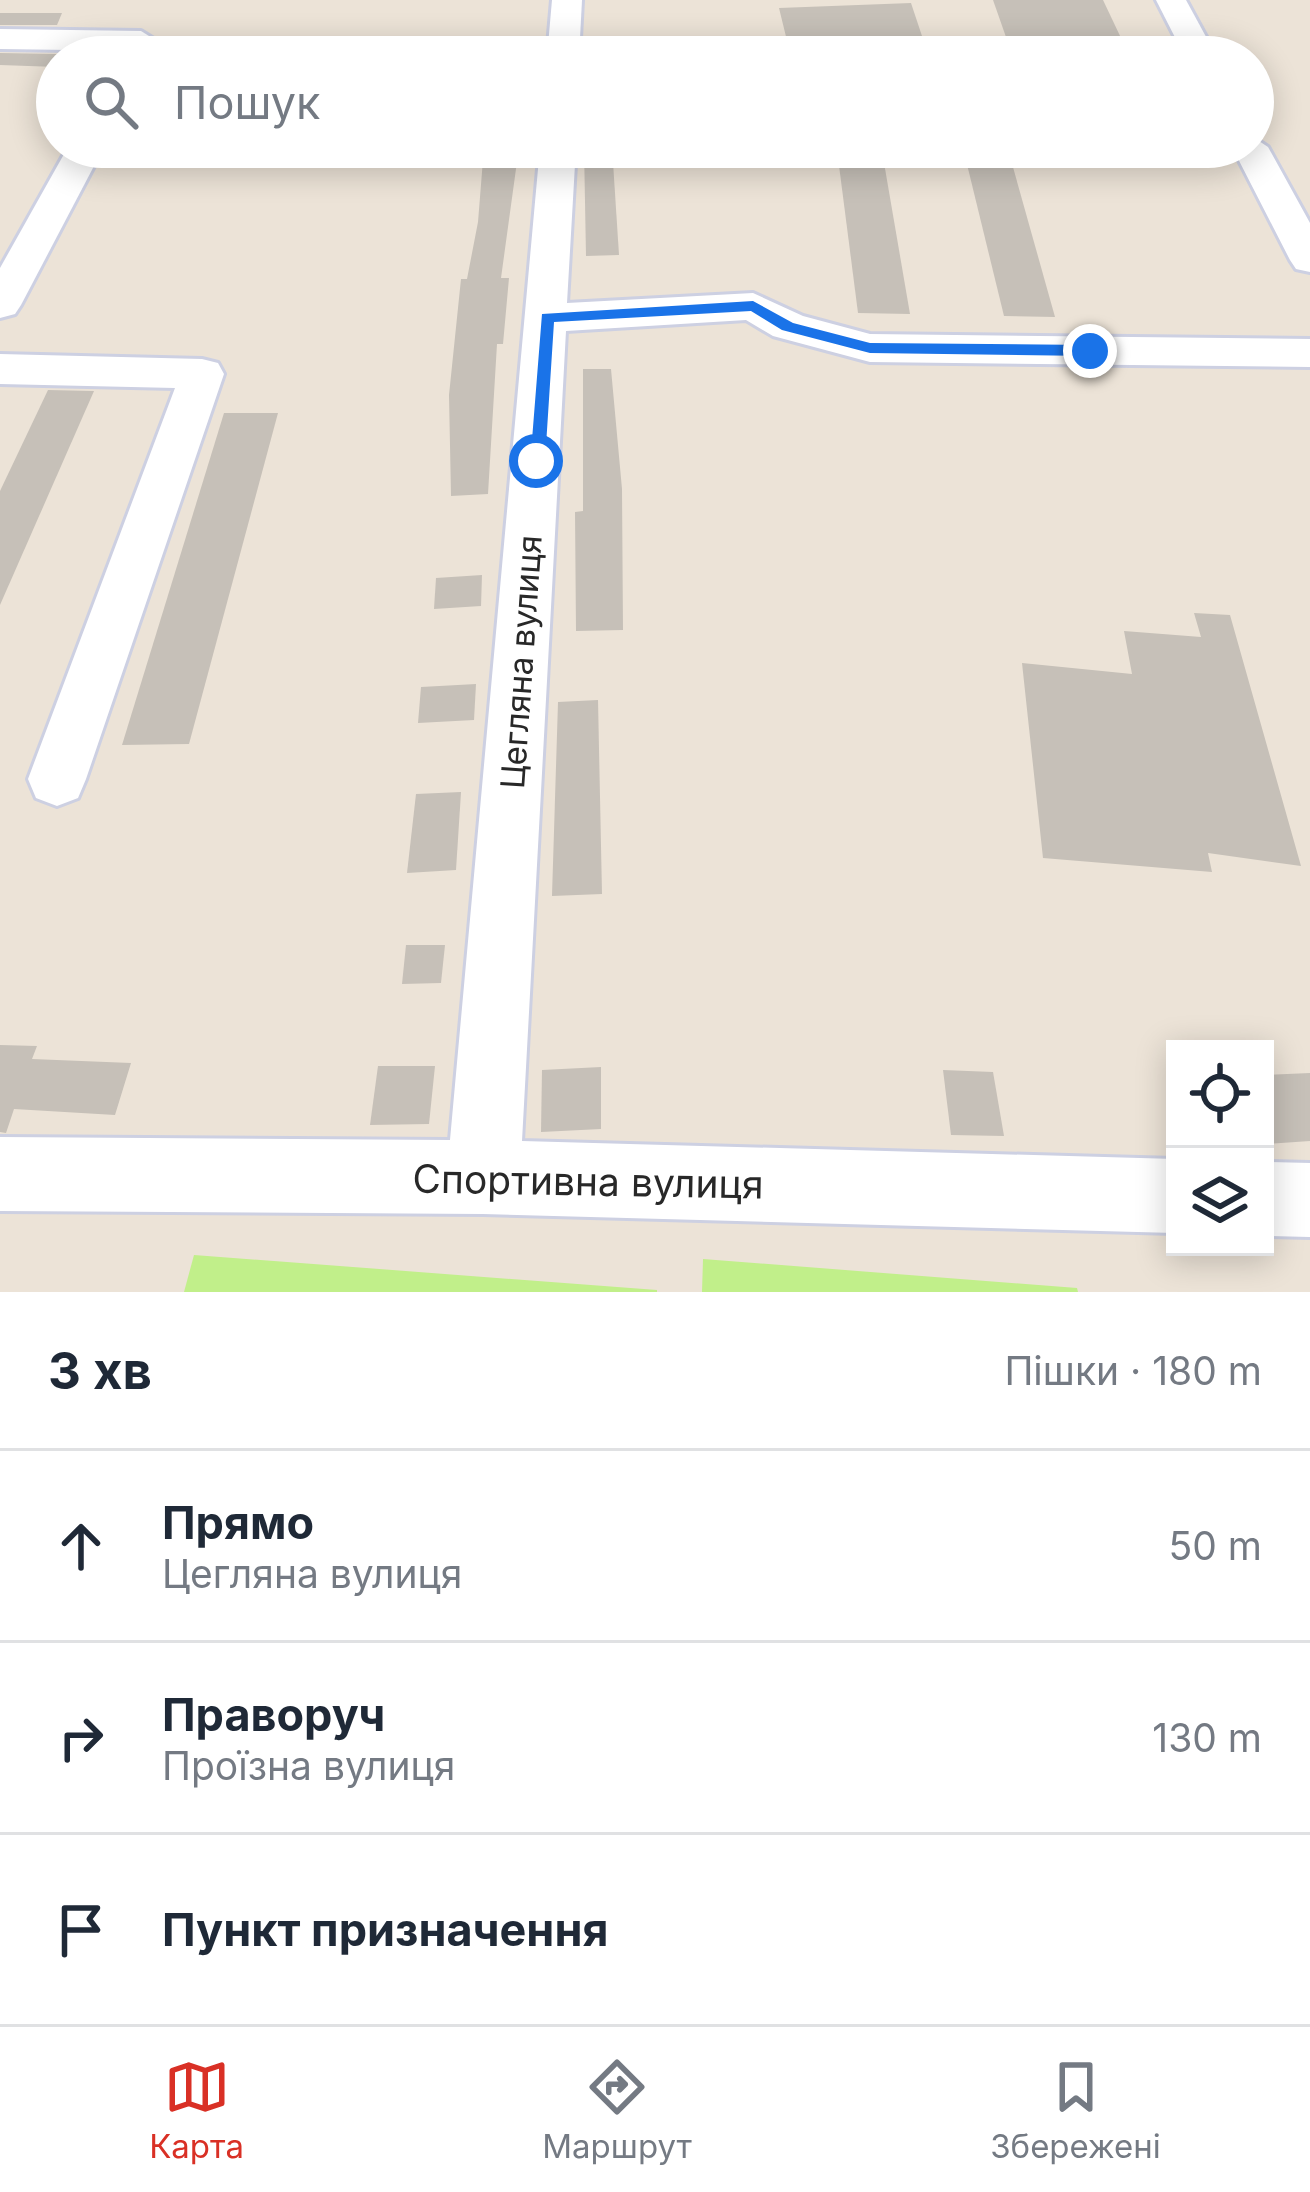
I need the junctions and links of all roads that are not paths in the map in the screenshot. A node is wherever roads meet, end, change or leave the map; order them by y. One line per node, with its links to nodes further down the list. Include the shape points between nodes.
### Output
1 (567, 0): 3 (street)
2 (1171, 0): 4 (street)
3 (564, 36)
4 (1191, 36)
5 (0, 38): 6 (street)
6 (36, 39)
7 (75, 168): 11 (street)
8 (557, 168): 14 (street, Цегляна вулиця)
9 (1261, 168): 12 (street)
10 (0, 229): 11 (street)
11 (42, 231): 13 (street)
12 (1310, 260)
13 (0, 305)
14 (547, 318): 15 (street, via 753,306 788,326 870,348); 19 (street, Цегляна вулиця)
15 (1310, 353)
16 (0, 369): 17 (street, via 202,374)
17 (57, 779)
18 (0, 1174): 19 (street, Спортивна вулиця)
19 (483, 1178): 20 (street, Спортивна вулиця)
20 (1166, 1196)
21 (1274, 1199): 22 (street)
22 (1310, 1200)

